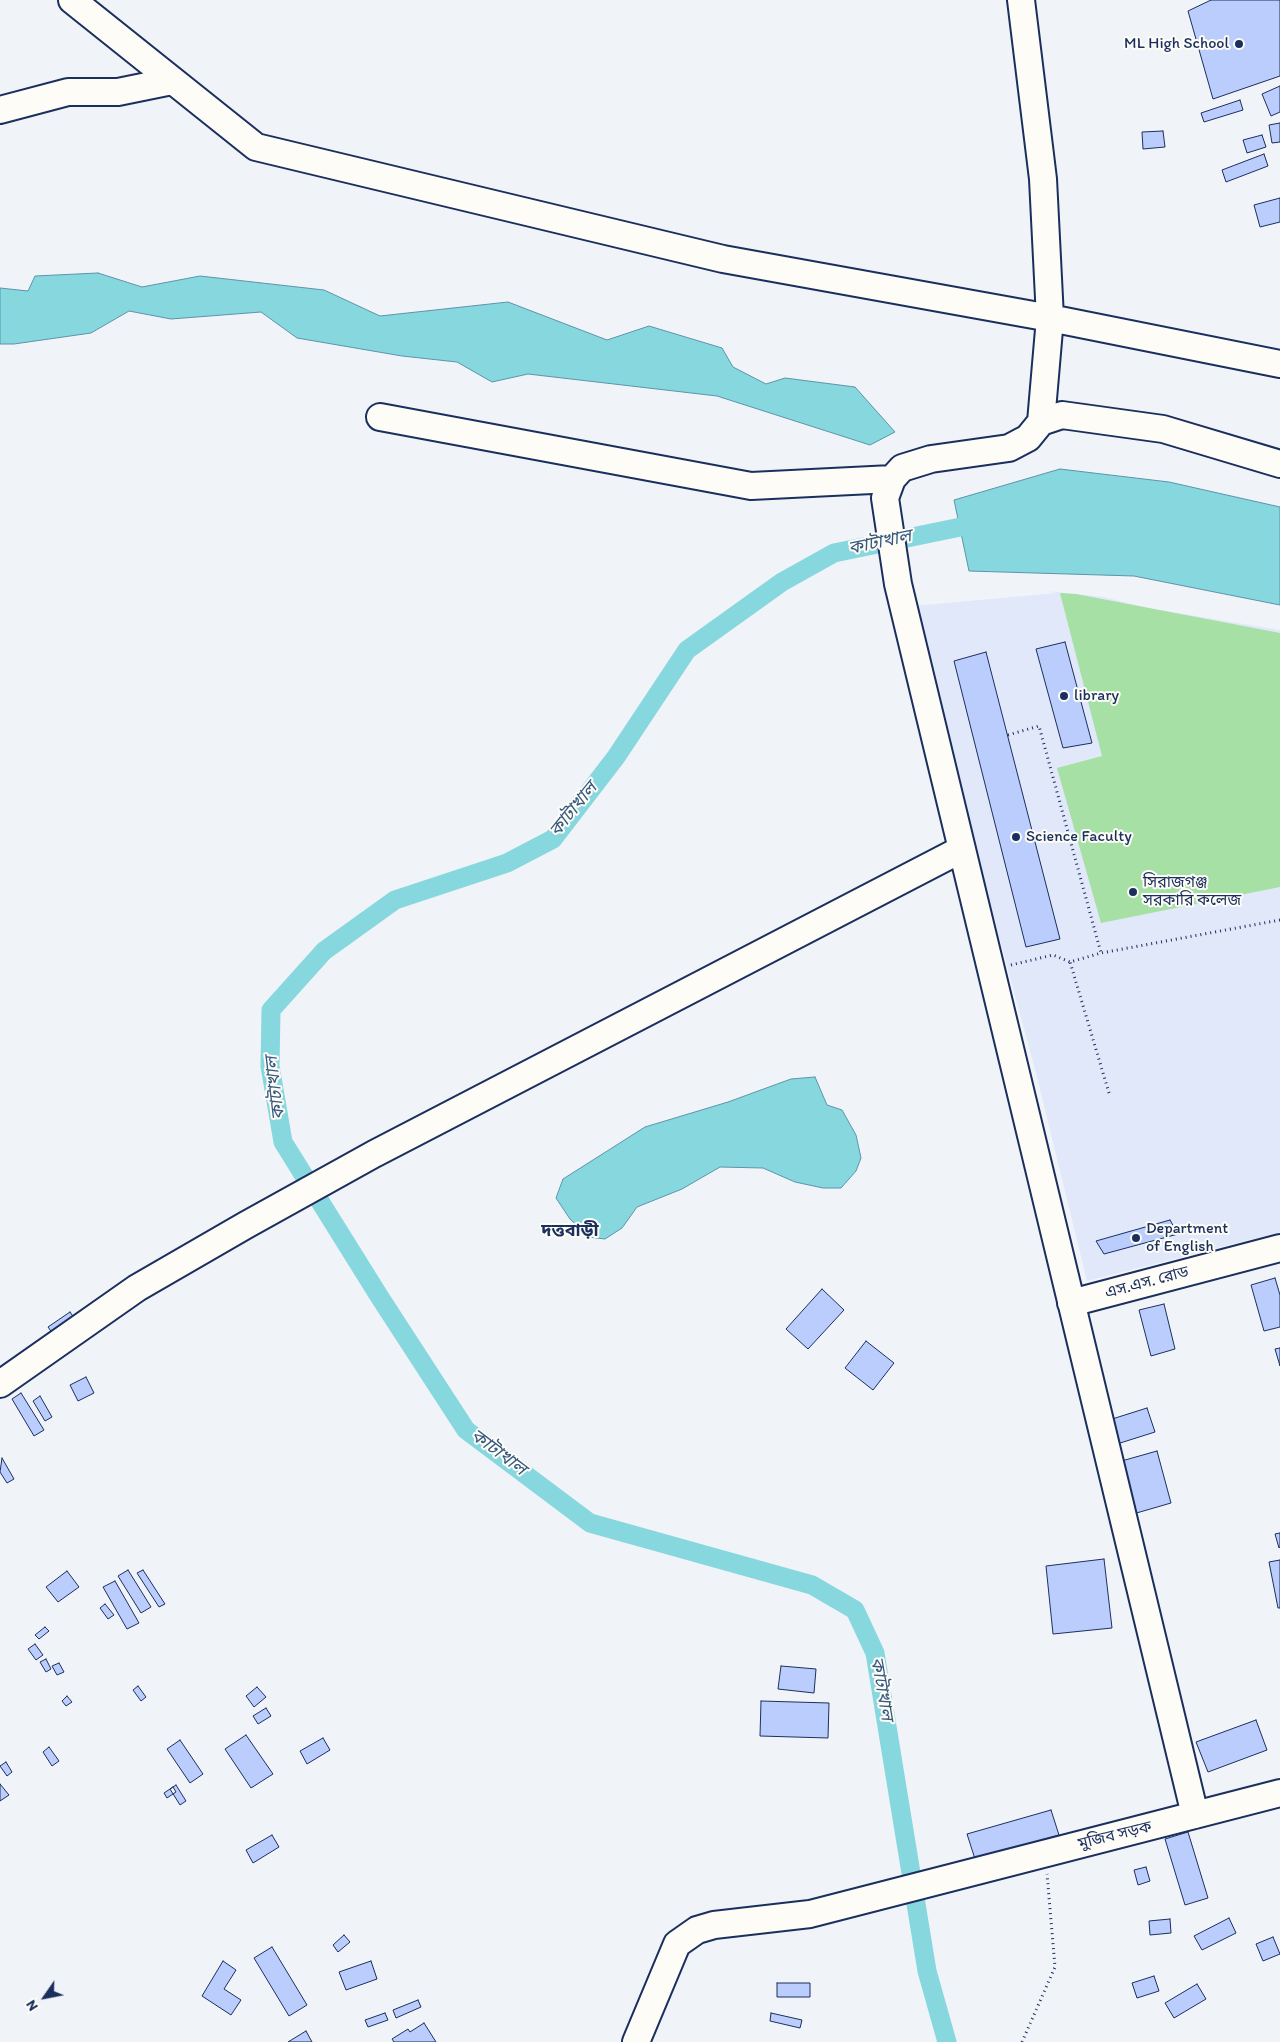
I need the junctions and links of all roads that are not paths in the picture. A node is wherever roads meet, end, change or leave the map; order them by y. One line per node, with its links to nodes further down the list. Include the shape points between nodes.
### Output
1 (72, 0): 3 (street)
2 (1021, 0): 5 (street, via 1043,179)
3 (172, 81): 4 (street, via 118,92 68,92); 5 (street, via 256,147 723,259)
4 (0, 110)
5 (1050, 318): 6 (street); 8 (street)
6 (1280, 364)
7 (380, 417): 10 (street, via 751,486)
8 (1041, 422): 9 (street, via 1062,415 1163,429); 10 (street, via 1028,438 1009,448 914,463 902,468)
9 (1280, 464)
10 (889, 488): 11 (street, via 898,584)
11 (962, 849): 13 (street); 14 (street, via 374,1154 246,1225 137,1288)
12 (1280, 1248): 13 (street, এস.এস. রোড)
13 (1071, 1303): 16 (street)
14 (0, 1384)
15 (1280, 1793): 16 (street, মুজিব সড়ক)
16 (1195, 1815): 17 (street, মুজিব সড়ক, via 810,1914 714,1925 697,1930 677,1944)
17 (636, 2042)

